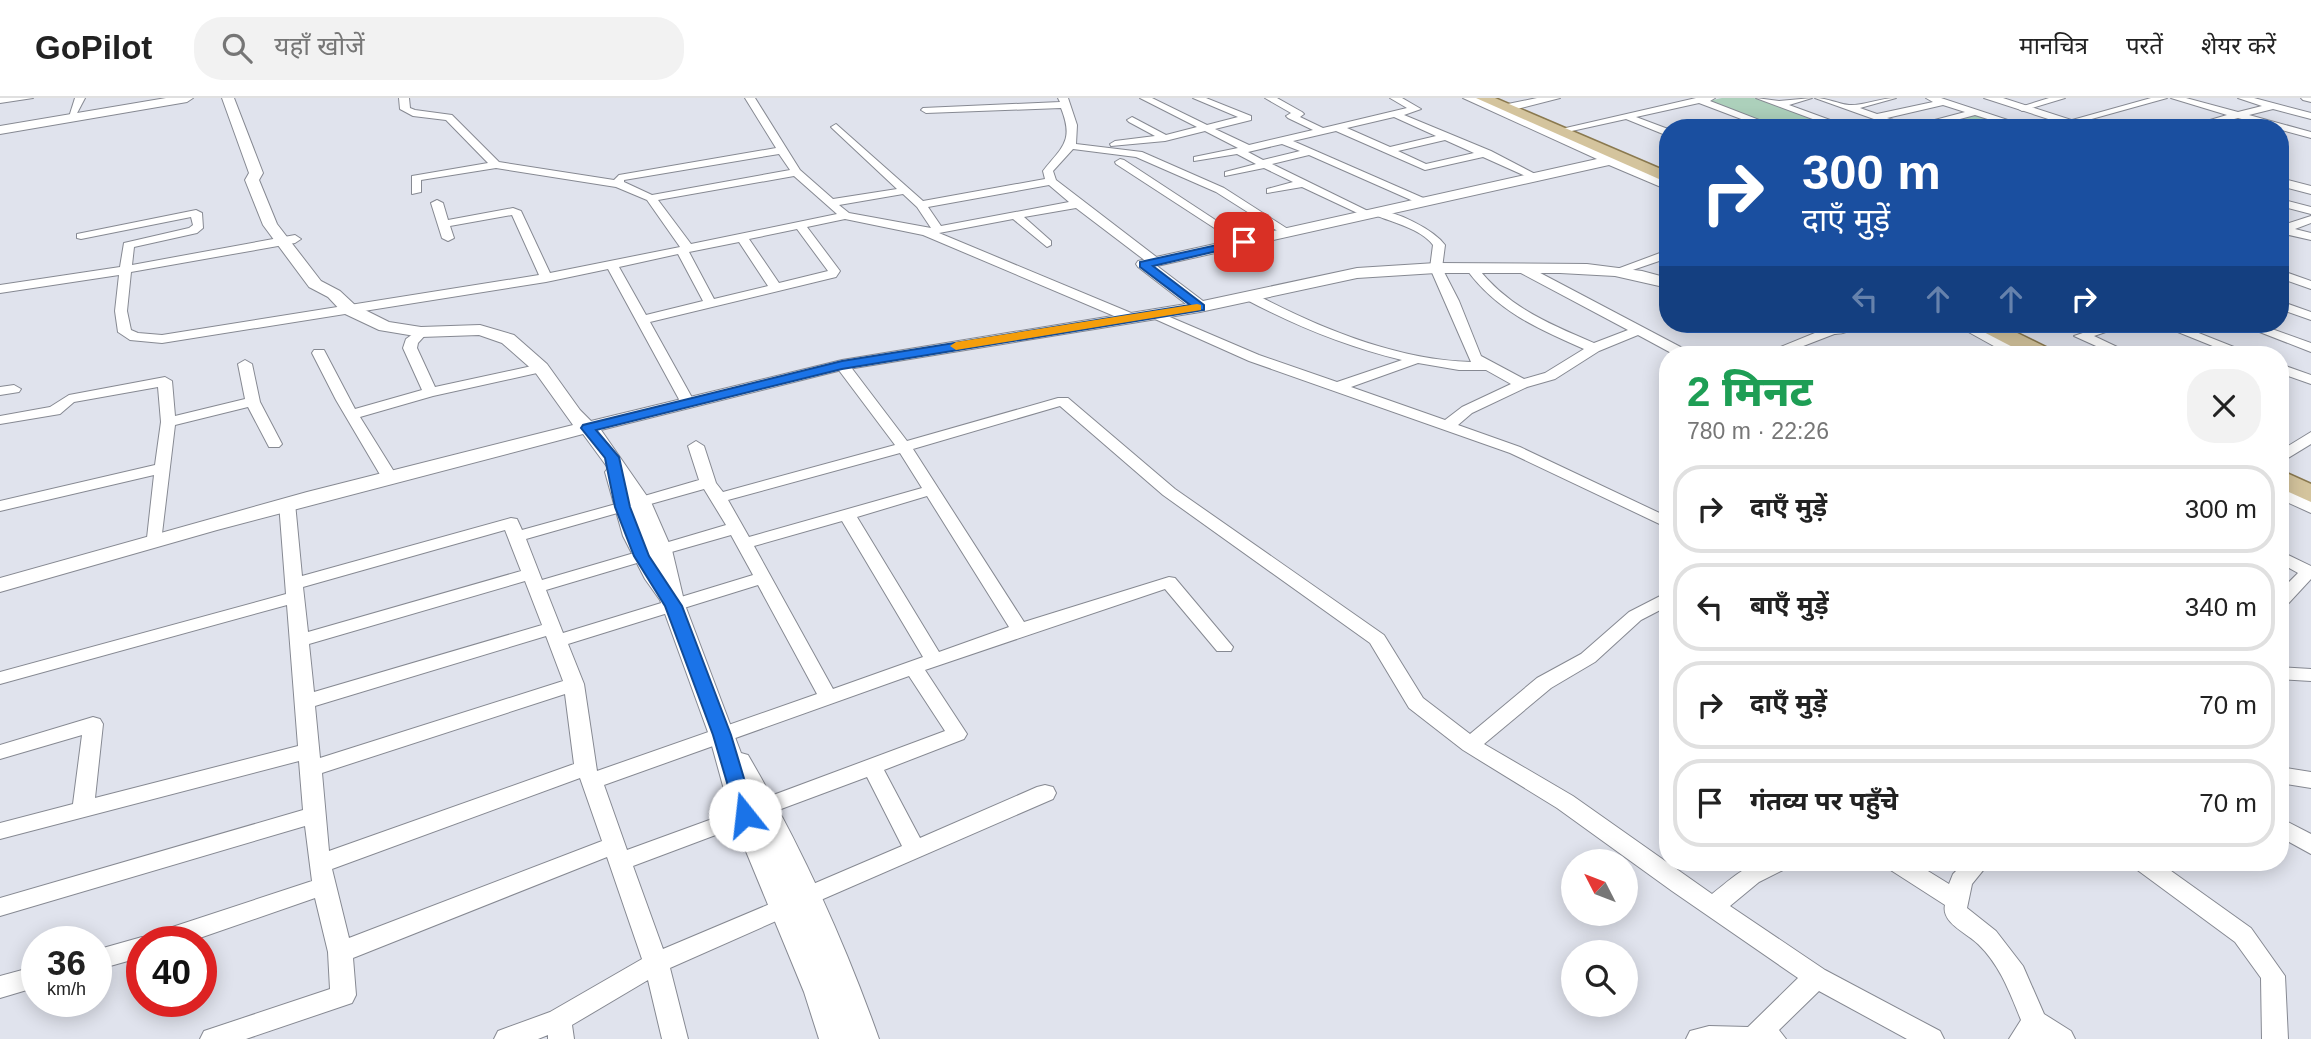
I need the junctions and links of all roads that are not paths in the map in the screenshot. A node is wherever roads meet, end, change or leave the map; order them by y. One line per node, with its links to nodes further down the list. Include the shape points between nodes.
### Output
1 (28, 98): 31 (street)
2 (80, 98): 43 (street)
3 (170, 98): 43 (street)
4 (187, 98): 61 (street)
5 (229, 98): 117 (street, via 256,173 252,180 261,209)
6 (404, 98): 81 (street, via 405,109 413,113 449,117)
7 (750, 98): 72 (street)
8 (948, 98): 38 (street, via 926,110)
9 (1006, 98): 38 (street)
10 (1162, 98): 29 (street)
11 (1198, 98): 59 (street, via 1248,118)
12 (1270, 98): 64 (street, via 1299,114 1292,116)
13 (1395, 98): 44 (street, via 1416,109)
14 (1469, 98): 36 (street)
15 (1534, 98): 36 (street)
16 (1554, 98): 36 (street)
17 (1710, 98): 32 (street)
18 (1761, 98): 35 (street)
19 (1807, 98): 35 (street)
20 (1819, 98): 39 (street)
21 (1891, 98): 39 (street)
22 (1931, 98): 34 (street)
23 (1990, 98): 40 (street)
24 (2060, 98): 40 (street)
25 (2162, 98): 54 (street)
26 (2176, 98): 42 (street)
27 (2244, 98): 37 (street)
28 (2306, 98): 30 (street)
29 (1146, 99): 59 (street)
30 (2311, 99)
31 (0, 100)
32 (1699, 100): 46 (street); 48 (street)
33 (1064, 101): 38 (street); 70 (street, via 1073,118)
34 (1943, 102): 41 (street); 47 (street)
35 (1780, 104): 49 (street)
36 (1495, 106): 65 (main road)
37 (2273, 106): 42 (street); 45 (street)
38 (993, 108)
39 (1849, 108): 47 (street)
40 (2022, 108): 53 (street)
41 (1975, 112): 51 (street); 52 (street)
42 (2236, 114): 55 (street); 56 (street)
43 (72, 115): 61 (street)
44 (1397, 115): 60 (street); 67 (street)
45 (2311, 116)
46 (1626, 117): 63 (street); 65 (street)
47 (1877, 117): 50 (street)
48 (1750, 119)
49 (1822, 119)
50 (1883, 119)
51 (1948, 119)
52 (1998, 119)
53 (2060, 119)
54 (2082, 119)
55 (2219, 119)
56 (2254, 119)
57 (1132, 120): 68 (street)
58 (836, 127): 92 (street)
59 (1206, 128): 68 (street); 73 (street)
60 (1338, 128): 64 (street); 74 (street)
61 (0, 129)
62 (2289, 129): 66 (street)
63 (1659, 130)
64 (1324, 131): 69 (street)
65 (1554, 132): 78 (main road)
66 (2311, 135)
67 (1449, 136): 74 (street); 76 (street)
68 (1165, 138): 71 (street)
69 (1285, 141): 73 (street); 75 (street)
70 (1070, 146): 71 (street); 86 (street, via 1048,171)
71 (1091, 148): 112 (street, via 1138,154 1220,190)
72 (783, 150): 82 (street); 89 (street, via 619,178)
73 (1243, 150): 77 (street); 80 (street)
74 (1387, 151): 76 (street, via 1425,167)
75 (1309, 152): 80 (street); 96 (street)
76 (1487, 153): 85 (street)
77 (1198, 159)
78 (1615, 159): 84 (main road); 85 (street); 87 (street)
79 (1120, 162): 118 (street)
80 (1264, 164): 83 (street); 88 (street)
81 (496, 165): 89 (street); 94 (street, via 441,168 416,178)
82 (796, 172): 95 (street); 98 (street)
83 (1229, 174)
84 (1659, 175)
85 (1536, 177): 96 (street)
86 (1051, 181): 99 (street); 100 (street)
87 (1659, 181)
88 (1303, 183): 93 (street); 104 (street)
89 (619, 184): 95 (street)
90 (2289, 184): 91 (street)
91 (2311, 190)
92 (902, 191): 98 (street); 100 (street)
93 (1271, 191)
94 (416, 192)
95 (651, 198): 120 (street)
96 (1424, 202): 104 (street)
97 (437, 203): 107 (street)
98 (831, 203): 105 (street)
99 (1078, 204): 103 (street); 122 (street)
100 (921, 205): 110 (street)
101 (2289, 205): 102 (street)
102 (2311, 211)
103 (1014, 214): 110 (street); 119 (street)
104 (1374, 214): 112 (street); 124 (street, via 1433,237 1439,245)
105 (845, 216): 108 (street); 110 (street)
106 (2311, 219): 109 (street)
107 (444, 224): 115 (street); 130 (street, via 513,211)
108 (800, 225): 116 (street); 133 (street, via 834,271)
109 (2289, 227)
110 (932, 231): 142 (street)
111 (2289, 231): 114 (street)
112 (1288, 233): 118 (street)
113 (81, 236): 126 (street, via 195,213 199,226 193,231 128,245)
114 (2311, 237)
115 (448, 238)
116 (742, 238): 120 (street); 133 (street)
117 (288, 240): 126 (street); 139 (street, via 315,284 334,293)
118 (1244, 242): 122 (street)
119 (1047, 243)
120 (685, 250): 123 (street); 136 (street)
121 (1659, 257): 128 (street)
122 (1154, 262): 137 (street, via 1144,264)
123 (612, 265): 130 (street); 143 (street)
124 (1436, 268): 127 (street); 135 (street, via 1357,273); 169 (street, via 1475,358)
125 (1523, 269): 127 (street); 128 (street); 145 (street)
126 (127, 270): 134 (street); 139 (street, via 121,315 125,332 135,337 185,336)
127 (1473, 270): 163 (street, via 1487,291 1528,320)
128 (1615, 272): 131 (street)
129 (2289, 277): 132 (street)
130 (546, 278): 139 (street)
131 (1659, 280)
132 (2311, 285)
133 (776, 288): 136 (street)
134 (0, 289)
135 (1249, 296): 137 (street); 166 (street, via 1280,314)
136 (711, 304): 143 (street)
137 (1200, 307): 140 (street)
138 (2289, 309): 141 (street)
139 (356, 313): 144 (street); 146 (street, via 384,326)
140 (1153, 315): 142 (street); 174 (street)
141 (2311, 316)
142 (1131, 318): 168 (street)
143 (643, 320): 177 (street)
144 (461, 330): 146 (street); 170 (street, via 500,336)
145 (1639, 330): 155 (street); 163 (street)
146 (421, 332): 175 (street, via 410,348)
147 (1824, 333): 156 (street)
148 (1980, 333): 157 (street)
149 (2001, 333): 158 (main road)
150 (2091, 333): 159 (street, via 2081,336)
151 (2178, 333): 160 (street)
152 (2187, 333): 161 (street)
153 (2271, 333): 154 (street)
154 (2277, 335): 162 (street); 164 (street)
155 (1668, 346)
156 (1792, 346)
157 (2006, 346)
158 (2026, 346)
159 (2105, 346)
160 (2215, 346)
161 (2219, 346)
162 (2254, 346)
163 (1594, 348): 173 (street, via 1550,376)
164 (2311, 348)
165 (319, 353): 178 (street, via 331,382)
166 (1417, 359): 169 (street, via 1461,368); 174 (street)
167 (245, 364): 176 (street)
168 (842, 365): 177 (street); 186 (street)
169 (1485, 366): 173 (street)
170 (541, 368): 175 (street); 182 (street)
171 (2289, 374): 172 (street)
172 (2311, 380)
173 (1522, 384): 181 (street, via 1467,410)
174 (1338, 387): 181 (street)
175 (430, 392): 178 (street)
176 (253, 402): 180 (street); 184 (street)
177 (688, 403): 182 (street)
178 (353, 414): 189 (street)
179 (0, 420): 180 (street, via 55,411 69,400 164,381)
180 (167, 422): 188 (street)
181 (1448, 425): 200 (street, via 1515,450)
182 (587, 428): 189 (street); 196 (street, via 611,457)
183 (2311, 437): 187 (street)
184 (274, 444)
185 (696, 446): 191 (street)
186 (904, 447): 191 (street); 192 (street); 227 (street, via 1063,401 1169,492 1377,639 1416,703)
187 (2289, 452)
188 (163, 468): 197 (street); 203 (street)
189 (390, 478): 195 (street)
190 (2289, 483): 193 (main road)
191 (713, 490): 196 (street); 201 (street)
192 (931, 490): 199 (street); 214 (street)
193 (2311, 494)
194 (2289, 496): 198 (street)
195 (287, 503): 203 (street); 210 (street)
196 (631, 504): 202 (street); 204 (street)
197 (0, 506)
198 (2311, 507)
199 (847, 514): 201 (street); 218 (street)
200 (1659, 519)
201 (739, 535): 204 (street); 207 (street)
202 (516, 537): 208 (street); 210 (street, via 511,523)
203 (155, 538): 209 (street)
204 (651, 553): 208 (street); 213 (street)
205 (2289, 561): 206 (street)
206 (2310, 572): 211 (street)
207 (763, 578): 213 (street); 224 (street)
208 (533, 581): 215 (street); 216 (street)
209 (0, 585)
210 (294, 590): 216 (street); 222 (street)
211 (2289, 593)
212 (1659, 602): 227 (street, via 1635,616 1588,658 1544,683)
213 (673, 606): 215 (street); 226 (street)
214 (1020, 630): 217 (street, via 1169,582); 218 (street)
215 (554, 634): 223 (street); 225 (street)
216 (299, 641): 225 (street)
217 (1224, 647)
218 (934, 660): 219 (street)
219 (913, 667): 224 (street); 230 (street, via 957,734)
220 (2289, 674): 221 (street)
221 (2311, 676)
222 (0, 678)
223 (573, 684): 229 (street); 231 (street)
224 (828, 697): 226 (street)
225 (304, 702): 229 (street)
226 (722, 735): 231 (street); 236 (street)
227 (1470, 745): 243 (street, via 1565,802)
228 (0, 752): 235 (street, via 93,724)
229 (310, 760): 235 (street); 237 (street)
230 (872, 766): 236 (street); 241 (street)
231 (589, 775): 242 (street); 249 (street)
232 (2289, 776): 233 (street)
233 (2311, 780)
234 (1045, 793): 241 (street)
235 (83, 811): 238 (street)
236 (755, 811): 242 (street); 251 (street)
237 (314, 815): 249 (street); 252 (street)
238 (0, 831)
239 (2289, 832): 240 (street)
240 (2311, 845)
241 (915, 850): 251 (street)
242 (618, 854): 255 (street); 256 (street)
243 (1659, 869)
244 (1662, 871): 253 (street)
245 (1761, 871): 253 (street)
246 (1910, 871): 250 (street)
247 (1970, 871): 250 (street, via 1961,880)
248 (2155, 871): 271 (street, via 2243,935 2273,976)
249 (322, 875): 254 (street); 255 (street)
250 (1957, 901): 261 (street, via 1955,912 1988,938 2014,973)
251 (795, 902): 256 (street); 266 (street); 267 (street, via 842,980)
252 (0, 907)
253 (1713, 907): 257 (street)
254 (196, 926)
255 (340, 952): 263 (street, via 342,995)
256 (656, 963): 260 (street); 265 (street)
257 (1816, 977): 262 (street); 269 (street)
258 (21, 981): 259 (street)
259 (0, 987)
260 (560, 1029): 264 (street)
261 (2028, 1030): 270 (street)
262 (1764, 1038): 268 (street)
263 (214, 1039)
264 (507, 1039)
265 (675, 1039)
266 (836, 1039)
267 (862, 1039)
268 (1699, 1039)
269 (1931, 1039)
270 (2062, 1039)
271 (2275, 1039)

